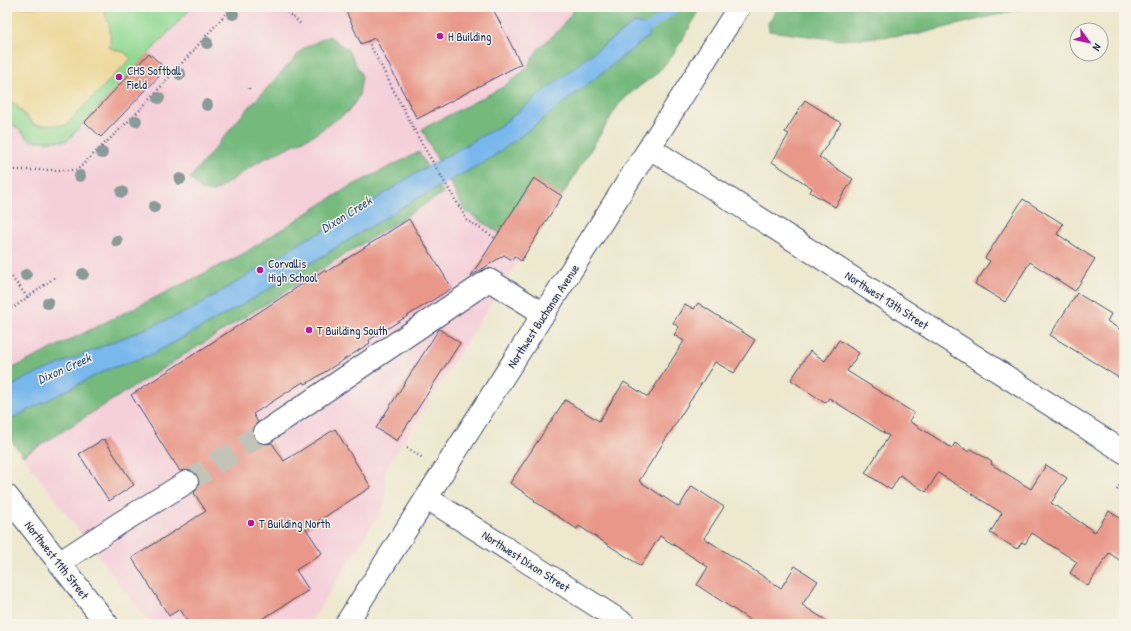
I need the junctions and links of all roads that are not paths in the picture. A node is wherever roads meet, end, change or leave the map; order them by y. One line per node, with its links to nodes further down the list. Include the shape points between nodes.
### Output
1 (739, 7): 2 (street, Northwest Buchanan Avenue)
2 (650, 148): 3 (street, Northwest Buchanan Avenue); 5 (street, Northwest 13th Street)
3 (544, 314): 4 (street, via 489,280); 8 (street, Northwest Buchanan Avenue)
4 (265, 432)
5 (1124, 452)
6 (187, 482): 9 (street)
7 (7, 496): 9 (street, Northwest 11th Street)
8 (427, 498): 11 (street, Northwest Buchanan Avenue); 12 (street, Northwest Dixon Street)
9 (59, 563): 10 (street, Northwest 11th Street)
10 (106, 624)
11 (346, 624)
12 (625, 624)

